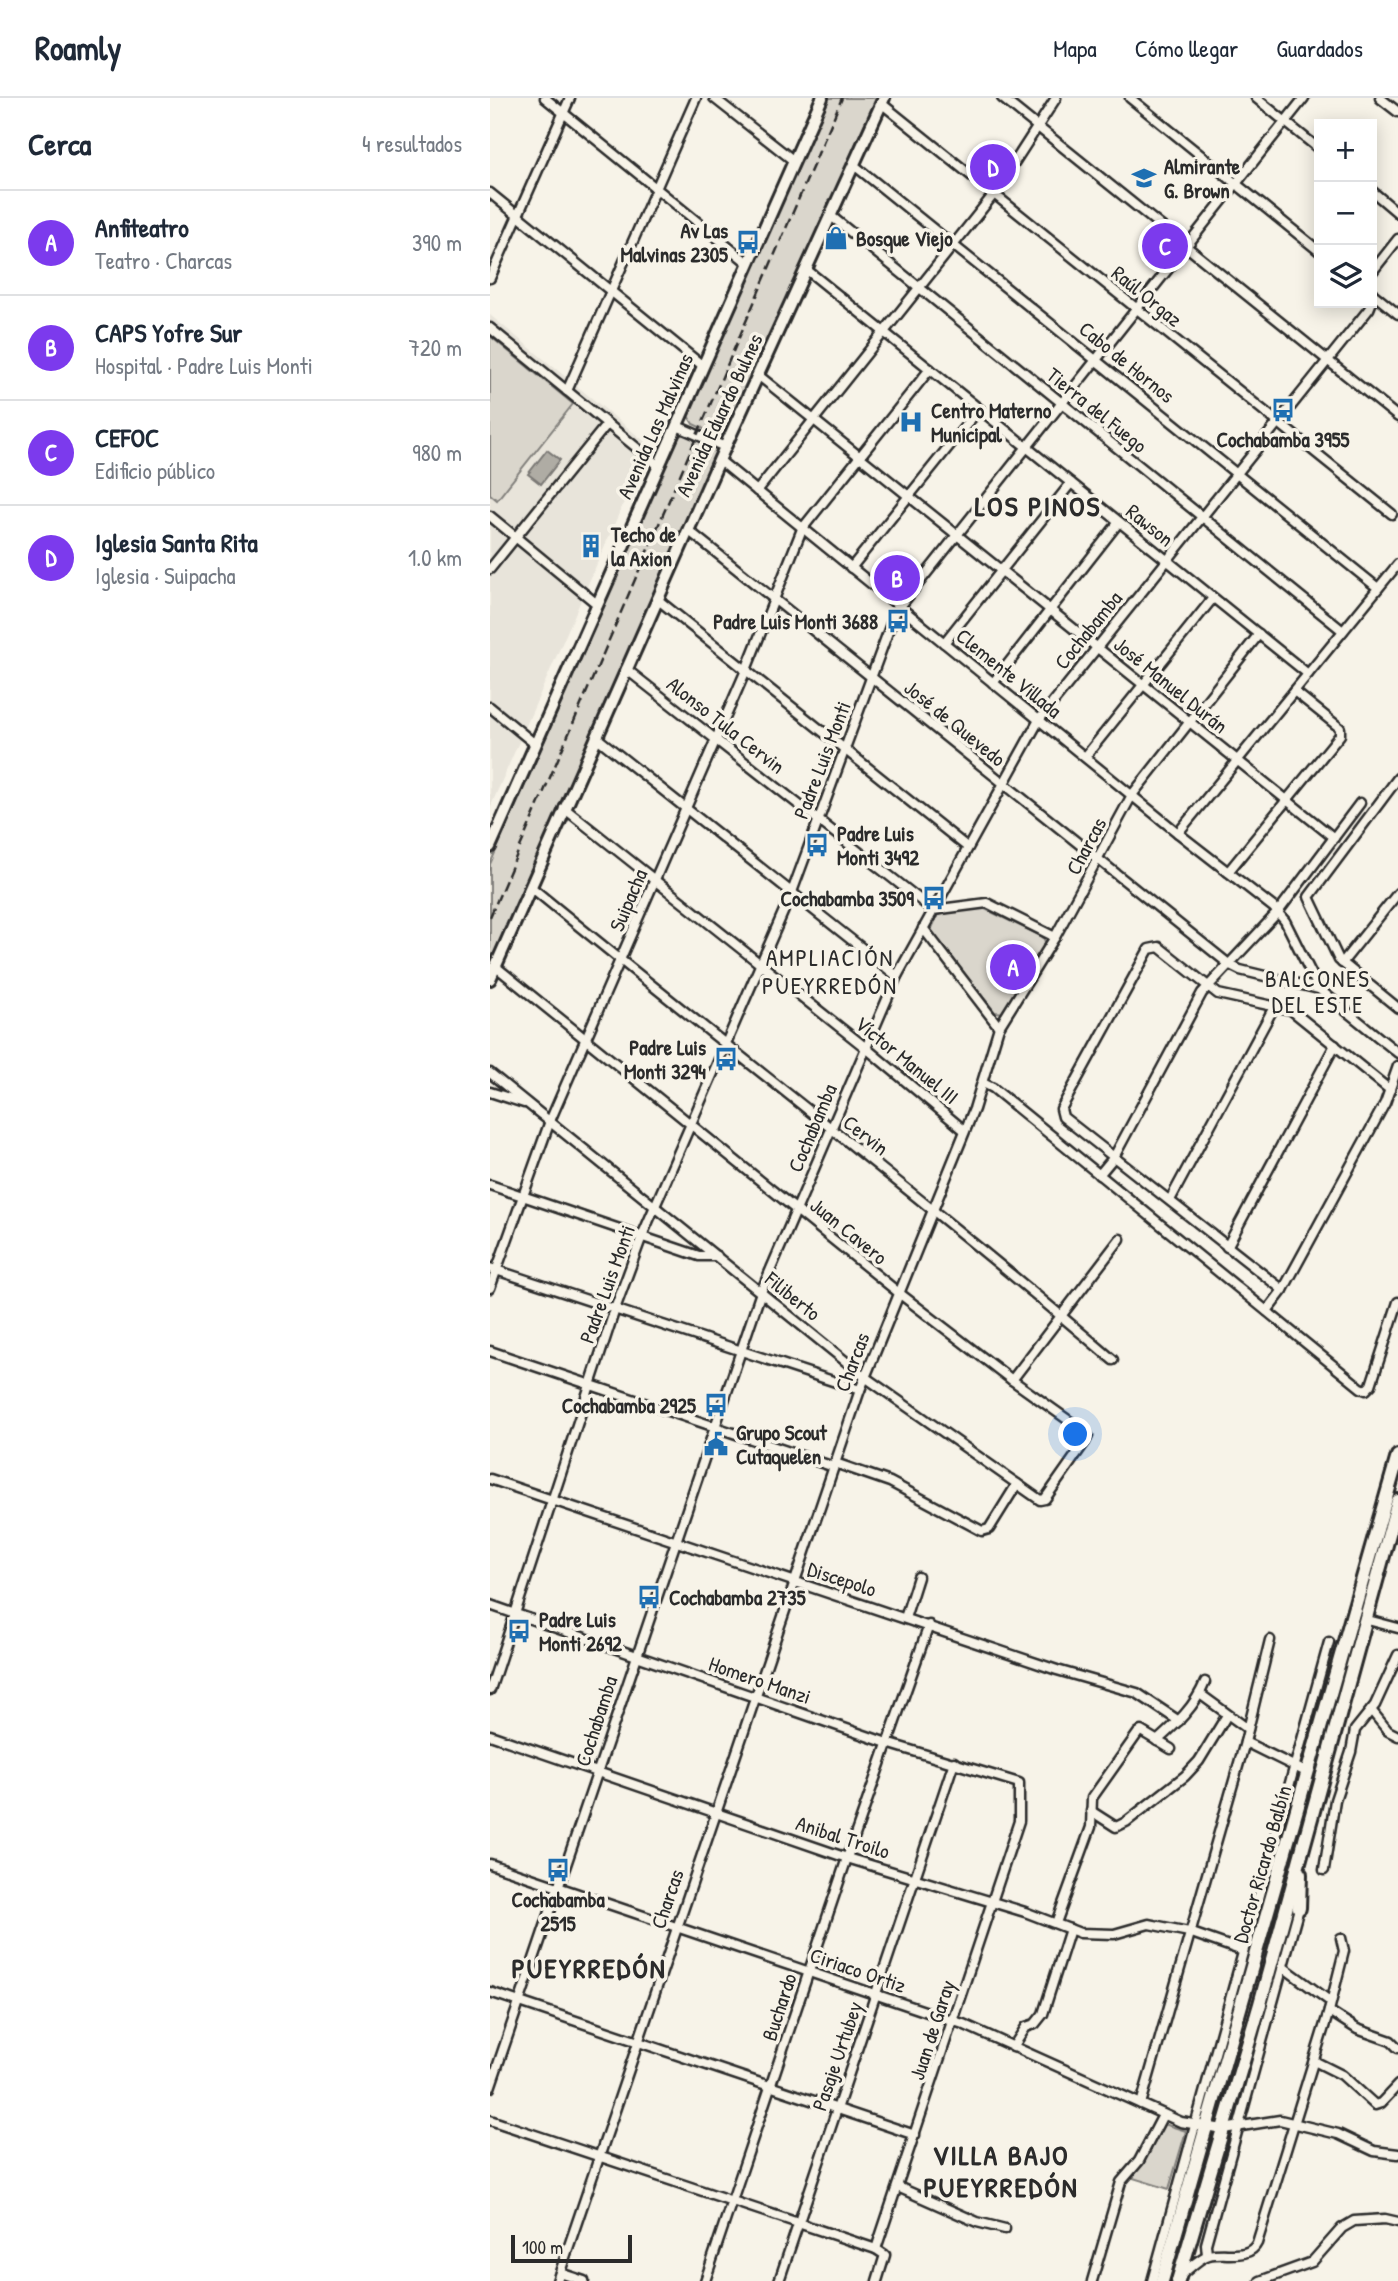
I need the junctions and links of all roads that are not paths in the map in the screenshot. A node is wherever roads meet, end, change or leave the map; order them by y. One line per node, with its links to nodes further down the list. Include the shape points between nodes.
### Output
1 (545, 98): 14 (street)
2 (570, 98): 14 (street)
3 (696, 98): 21 (street)
4 (715, 98): 18 (street)
5 (822, 98): 18 (main road, Avenida Las Malvinas)
6 (1002, 98): 16 (street)
7 (1056, 98): 16 (street)
8 (1130, 98): 20 (street)
9 (1256, 98): 15 (street)
10 (1304, 98): 15 (street, Padre Luis Monti)
11 (1380, 98): 13 (street)
12 (882, 101): 19 (main road, Avenida Eduardo Bulnes); 23 (street, Raúl Orgaz)
13 (1398, 112)
14 (563, 114): 21 (street); 26 (street)
15 (1285, 122): 17 (street); 20 (street, Padre Luis Monti)
16 (1038, 127): 23 (street); 30 (street)
17 (1314, 145)
18 (794, 161): 32 (main road, Avenida Las Malvinas)
19 (854, 165): 27 (main road, Avenida Eduardo Bulnes); 29 (street, Cabo de Hornos)
20 (1236, 184): 30 (street, Padre Luis Monti); 31 (street)
21 (656, 189): 32 (street); 37 (street)
22 (490, 193): 26 (street)
23 (994, 194): 29 (street); 40 (street, Raúl Orgaz)
24 (1377, 195): 25 (street)
25 (1398, 212)
26 (518, 216): 35 (street); 37 (street)
27 (831, 216): 34 (main road, Avenida Eduardo Bulnes); 36 (street, Tierra del Fuego)
28 (1398, 239): 33 (street)
29 (954, 246): 36 (street); 44 (street, Cabo de Hornos)
30 (1186, 246): 40 (street, Padre Luis Monti); 45 (street)
31 (1314, 247)
32 (748, 263): 46 (main road, Avenida Las Malvinas)
33 (1377, 266)
34 (807, 270): 43 (street, Rawson); 48 (main road, Avenida Eduardo Bulnes)
35 (490, 278)
36 (919, 288): 43 (street); 50 (street, Tierra del Fuego)
37 (610, 290): 46 (street); 49 (street)
38 (1377, 297): 41 (street)
39 (1369, 308): 45 (street, Cochabamba)
40 (1136, 309): 44 (street, Padre Luis Monti); 54 (street, Raúl Orgaz)
41 (1398, 314)
42 (490, 328): 49 (street)
43 (884, 332): 47 (street, Rawson); 53 (street)
44 (1096, 359): 50 (street, Padre Luis Monti); 62 (street, Cabo de Hornos)
45 (1328, 360): 52 (street); 54 (street, Cochabamba)
46 (703, 366): 56 (main road, Avenida Las Malvinas)
47 (930, 369): 51 (street, Rawson); 59 (street, Suipacha)
48 (758, 375): 53 (street, José Manuel Durán); 58 (main road, Avenida Eduardo Bulnes)
49 (566, 391): 55 (street)
50 (1060, 403): 57 (street, Padre Luis Monti); 68 (street, Tierra del Fuego)
51 (979, 409): 57 (street, Rawson); 65 (street)
52 (1398, 417)
53 (816, 419): 59 (street, José Manuel Durán); 64 (street)
54 (1277, 423): 62 (street, Cochabamba); 66 (street, Raúl Orgaz)
55 (607, 424): 61 (street); 73 (street)
56 (677, 426): 58 (street); 61 (main road, Avenida Las Malvinas)
57 (1026, 446): 63 (street, Rawson); 72 (street, Padre Luis Monti)
58 (725, 447): 60 (main road, Avenida Eduardo Bulnes)
59 (860, 456): 65 (street, José Manuel Durán); 70 (street, Suipacha)
60 (719, 460): 64 (street, Clemente Villada); 71 (main road, Avenida Eduardo Bulnes)
61 (659, 466): 83 (main road, Avenida Las Malvinas)
62 (1236, 474): 68 (street, Cochabamba); 79 (street, Cabo de Hornos)
63 (1071, 483): 69 (street, Rawson); 78 (street)
64 (757, 491): 70 (street, Clemente Villada)
65 (909, 496): 72 (street, José Manuel Durán); 76 (street)
66 (1392, 514)
67 (490, 516): 73 (street)
68 (1201, 518): 74 (street, Cochabamba); 86 (street, Tierra del Fuego)
69 (1119, 522): 74 (street, Rawson); 85 (street)
70 (802, 528): 76 (street, Clemente Villada); 82 (street, Suipacha)
71 (688, 530): 80 (main road, Avenida Eduardo Bulnes); 82 (street, José de Quevedo)
72 (956, 534): 78 (street, José Manuel Durán); 84 (street, Padre Luis Monti)
73 (516, 537): 77 (street); 83 (street)
74 (1166, 561): 81 (street, Rawson); 89 (street, Cochabamba)
75 (1398, 564): 79 (street)
76 (850, 568): 84 (street, Clemente Villada)
77 (490, 569)
78 (1002, 572): 85 (street, José Manuel Durán); 88 (street)
79 (1378, 588): 86 (street)
80 (657, 598): 90 (main road, Avenida Eduardo Bulnes); 91 (street)
81 (1213, 598): 87 (street, Rawson); 95 (street)
82 (775, 600): 91 (street, Suipacha); 93 (street, José de Quevedo)
83 (597, 604): 102 (main road, Avenida Las Malvinas)
84 (898, 605): 88 (street, Clemente Villada); 93 (street, Padre Luis Monti)
85 (1050, 611): 89 (street, José Manuel Durán); 94 (street)
86 (1343, 631): 92 (street)
87 (1259, 634): 92 (street, Rawson); 99 (street, Charcas)
88 (944, 643): 94 (street, Clemente Villada)
89 (1096, 648): 95 (street, José Manuel Durán); 98 (street, Cochabamba)
90 (626, 668): 100 (main road, Avenida Eduardo Bulnes); 101 (street, Alonso Tula Cervin)
91 (746, 670): 101 (street, Suipacha); 103 (street)
92 (1308, 674): 96 (street)
93 (872, 677): 103 (street, Padre Luis Monti); 107 (street, José de Quevedo)
94 (993, 683): 98 (street, Clemente Villada)
95 (1143, 686): 99 (street, José Manuel Durán); 104 (street)
96 (1294, 691): 105 (street); 109 (street, via 1340,727 1340,735)
97 (490, 707): 102 (street)
98 (1039, 720): 104 (street, Clemente Villada); 107 (street, Cochabamba)
99 (1190, 723): 105 (street, José Manuel Durán); 108 (street, Charcas)
100 (596, 737): 111 (main road, Avenida Eduardo Bulnes); 112 (street)
101 (716, 738): 112 (street, Suipacha); 113 (street, Alonso Tula Cervin)
102 (535, 744): 116 (main road, Avenida Las Malvinas)
103 (845, 749): 113 (street, Padre Luis Monti); 117 (street)
104 (1085, 757): 108 (street, Clemente Villada)
105 (1237, 761): 109 (street, José Manuel Durán); 114 (street)
106 (1398, 778): 130 (street, via 1309,897)
107 (1002, 784): 117 (street, Cochabamba); 118 (street, José de Quevedo)
108 (1132, 795): 114 (street, Clemente Villada); 118 (street, Charcas)
109 (1286, 800): 115 (street, José Manuel Durán); 119 (street)
110 (1360, 803): 115 (street)
111 (564, 808): 120 (street, Víctor Manuel III); 121 (main road, Avenida Eduardo Bulnes)
112 (687, 808): 120 (street, Suipacha); 122 (street)
113 (818, 821): 122 (street, Padre Luis Monti); 124 (street, Alonso Tula Cervin)
114 (1178, 833): 119 (street, Clemente Villada)
115 (1334, 838): 125 (street)
116 (490, 847)
117 (967, 847): 124 (street, Cochabamba)
118 (1098, 860): 127 (street, Charcas); 131 (street, José de Quevedo)
119 (1228, 873): 125 (street, Clemente Villada)
120 (655, 880): 128 (street, Suipacha); 129 (street, Víctor Manuel III)
121 (531, 887): 128 (street, Cervin); 132 (main road, Avenida Eduardo Bulnes)
122 (792, 892): 129 (street, Padre Luis Monti); 133 (street)
123 (1398, 893): 130 (street)
124 (933, 910): 126 (street, Cochabamba); 127 (street, via 987,903)
125 (1278, 912): 131 (street); 136 (street)
126 (923, 928): 133 (street, Cochabamba); 139 (street)
127 (1055, 937): 139 (street, Charcas)
128 (621, 961): 140 (street, Suipacha); 141 (street, Cervin)
129 (760, 964): 141 (street, Padre Luis Monti); 143 (street, Víctor Manuel III)
130 (1342, 964): 138 (street)
131 (1230, 965): 135 (street); 136 (street, José de Quevedo)
132 (495, 966): 134 (main road, Avenida Eduardo Bulnes); 140 (street, Juan Cavero)
133 (897, 976): 143 (street, Cochabamba)
134 (490, 979)
135 (1208, 986): 137 (street, via 1223,996); 155 (street); 155 (street, via 1159,947 1149,949 1061,1114)
136 (1319, 989): 144 (street)
137 (1274, 1007): 142 (street, via 1291,1010); 159 (street)
138 (1398, 1009)
139 (999, 1027): 147 (street, Charcas)
140 (584, 1040): 151 (street, Suipacha); 152 (street, Juan Cavero)
141 (726, 1044): 152 (street, Padre Luis Monti); 153 (street, Cervin)
142 (1335, 1045): 148 (street); 165 (street)
143 (866, 1048): 153 (street, Cochabamba); 154 (street, Víctor Manuel III)
144 (1396, 1048)
145 (1398, 1066): 148 (street)
146 (490, 1073): 150 (street, Filiberto)
147 (983, 1083): 154 (street, Charcas); 156 (street)
148 (1390, 1090): 169 (street)
149 (490, 1092): 150 (street, Filiberto)
150 (529, 1105): 151 (street, Filiberto)
151 (550, 1121): 158 (street, Suipacha); 160 (street, Filiberto)
152 (689, 1125): 160 (street, Padre Luis Monti); 162 (street, Juan Cavero)
153 (831, 1130): 161 (street, Cervin); 162 (street, Cochabamba)
154 (964, 1130): 161 (street, Charcas)
155 (1114, 1157): 156 (street); 159 (street)
156 (1099, 1175): 174 (street)
157 (490, 1185): 158 (street)
158 (523, 1196): 163 (street); 167 (street, Suipacha)
159 (1170, 1200): 165 (street)
160 (654, 1206): 163 (street, Padre Luis Monti); 166 (street, Filiberto)
161 (933, 1209): 171 (street, Charcas); 175 (street, Cervin)
162 (796, 1211): 170 (street, Cochabamba); 171 (street, Juan Cavero)
163 (642, 1236): 166 (street, via 699,1256); 173 (street, Padre Luis Monti)
164 (1120, 1239): 175 (street)
165 (1227, 1247): 169 (street)
166 (716, 1256): 170 (street, Filiberto)
167 (493, 1269): 168 (street, Suipacha); 173 (street)
168 (490, 1288)
169 (1283, 1290): 174 (street)
170 (761, 1292): 177 (street, Cochabamba); 179 (street, Filiberto)
171 (898, 1293): 179 (street, Charcas); 180 (street, Juan Cavero)
172 (1398, 1302): 174 (street, via 1366,1390)
173 (615, 1310): 177 (street); 181 (street, Padre Luis Monti)
174 (1266, 1311)
175 (1062, 1316): 178 (street, Cervin); 180 (street)
176 (490, 1350): 181 (street)
177 (741, 1351): 182 (street); 183 (street, Cochabamba)
178 (1113, 1360)
179 (864, 1377): 182 (street, Charcas); 187 (street, Filiberto)
180 (1012, 1380): 188 (street, Juan Cavero, via 1088,1436)
181 (590, 1384): 183 (street); 189 (street, Padre Luis Monti)
182 (860, 1390): 185 (street, Charcas)
183 (715, 1427): 185 (street); 191 (street, Cochabamba)
184 (1398, 1456): 221 (main road, Doctor Ricardo Balbín)
185 (835, 1465): 187 (street, via 890,1482 982,1531 989,1529); 193 (street, Charcas)
186 (490, 1479): 189 (street, Discepolo)
187 (1017, 1483): 188 (street, Filiberto)
188 (1045, 1499)
189 (552, 1500): 191 (street, Discepolo); 195 (street, Padre Luis Monti)
190 (1398, 1501): 197 (main road, Doctor Ricardo Balbín)
191 (676, 1542): 193 (street, Discepolo); 203 (street, Cochabamba)
192 (918, 1577): 196 (street)
193 (796, 1582): 196 (street, Discepolo); 207 (street, Charcas)
194 (490, 1605): 195 (street, Homero Manzi)
195 (515, 1614): 203 (street, Homero Manzi); 205 (street, Padre Luis Monti)
196 (905, 1618): 198 (street, Discepolo)
197 (1364, 1619): 199 (street); 225 (main road, Doctor Ricardo Balbín)
198 (929, 1625): 210 (street, Discepolo, via 1137,1693); 216 (street, Buchardo)
199 (1398, 1628)
200 (1270, 1640): 211 (street)
201 (1329, 1642): 219 (street)
202 (1398, 1656): 208 (street)
203 (636, 1657): 207 (street, Homero Manzi); 220 (street, Cochabamba)
204 (1205, 1682): 206 (street)
205 (490, 1690)
206 (1200, 1694): 209 (street); 210 (street)
207 (757, 1697): 216 (street, Homero Manzi); 224 (street, Charcas)
208 (1371, 1710): 213 (street); 228 (street, via 1355,1730 1335,1800)
209 (1227, 1715): 211 (street); 223 (street, via 1185,1776 1126,1822 1116,1827)
210 (1179, 1721): 214 (street)
211 (1248, 1728): 215 (street)
212 (490, 1735): 220 (street, Anibal Troilo)
213 (1398, 1736)
214 (1157, 1741): 217 (street); 223 (street, via 1138,1732 1091,1798)
215 (1245, 1742): 219 (street); 236 (street)
216 (887, 1743): 218 (street, Homero Manzi); 226 (street, Buchardo)
217 (1171, 1749)
218 (954, 1762): 222 (street, Homero Manzi); 229 (street, Pasaje Urtubey)
219 (1295, 1768): 221 (street); 238 (street)
220 (598, 1771): 224 (street, Anibal Troilo); 230 (street, Cochabamba)
221 (1308, 1773): 258 (main road, Doctor Ricardo Balbín)
222 (1019, 1783): 231 (street, Juan de Garay, via 1019,1821)
223 (1091, 1811): 233 (street, via 1088,1835)
224 (716, 1812): 226 (street, Anibal Troilo); 234 (street, Charcas)
225 (1301, 1853): 232 (main road); 260 (main road, Doctor Ricardo Balbín)
226 (847, 1858): 229 (street, Anibal Troilo); 240 (street, Buchardo)
227 (490, 1864): 230 (street, Ciriaco Ortiz)
228 (1324, 1870)
229 (915, 1879): 231 (street, Anibal Troilo); 242 (street, Pasaje Urtubey)
230 (559, 1887): 234 (street, Ciriaco Ortiz); 243 (street, Cochabamba)
231 (992, 1903): 233 (street, Anibal Troilo); 245 (street, Juan de Garay)
232 (1299, 1908): 239 (street)
233 (1056, 1923): 235 (street, Anibal Troilo)
234 (676, 1927): 240 (street, Ciriaco Ortiz); 246 (street, Charcas)
235 (1070, 1929): 236 (street, Anibal Troilo, via 1106,1935 1149,1924); 247 (street, via 1043,2014 1026,2027)
236 (1189, 1932): 238 (street, Anibal Troilo); 253 (street)
237 (1341, 1938): 244 (street, via 1344,1951)
238 (1243, 1951): 258 (street)
239 (1283, 1967): 244 (street); 259 (street)
240 (809, 1972): 242 (street, Ciriaco Ortiz); 251 (street, Buchardo)
241 (490, 1992): 243 (street)
242 (877, 1995): 245 (street, Ciriaco Ortiz); 254 (street, Pasaje Urtubey)
243 (519, 2002): 246 (street); 252 (street, Cochabamba)
244 (1330, 2006): 248 (street, via 1357,2029); 249 (street)
245 (954, 2021): 247 (street, Ciriaco Ortiz); 261 (street, Juan de Garay)
246 (637, 2042): 251 (street); 263 (street, Charcas)
247 (1013, 2047): 253 (street, Ciriaco Ortiz)
248 (1398, 2048)
249 (1314, 2061): 250 (street, via 1342,2075 1375,2105); 257 (street)
250 (1398, 2085)
251 (771, 2086): 254 (street); 265 (street, Buchardo)
252 (490, 2088)
253 (1141, 2104): 255 (street, Ciriaco Ortiz)
254 (838, 2109): 261 (street); 267 (street, Pasaje Urtubey)
255 (1163, 2115): 258 (street, Ciriaco Ortiz); 277 (street, via 1139,2161 1121,2182)
256 (490, 2120): 263 (street)
257 (1294, 2123): 259 (street, Ciriaco Ortiz, via 1272,2120); 262 (street, Ciriaco Ortiz, via 1338,2134 1374,2151); 270 (street, via 1255,2249)
258 (1202, 2127): 260 (street, Ciriaco Ortiz); 278 (street); 279 (main road, Doctor Ricardo Balbín)
259 (1239, 2127): 260 (street, Ciriaco Ortiz); 270 (street, via 1206,2244)
260 (1223, 2129): 272 (main road, Doctor Ricardo Balbín)
261 (915, 2135): 264 (street, Juan de Garay)
262 (1398, 2154)
263 (599, 2156): 265 (street); 271 (street, Charcas)
264 (898, 2187): 268 (street, via 977,2222); 269 (street, Juan de Garay)
265 (733, 2202): 267 (street); 274 (street, Buchardo)
266 (1398, 2222): 280 (street, via 1354,2221 1312,2262)
267 (798, 2223): 269 (street); 275 (street, Pasaje Urtubey)
268 (1005, 2229)
269 (876, 2249): 276 (street, Juan de Garay, via 885,2255)
270 (1207, 2255): 272 (street)
271 (559, 2277): 273 (street)
272 (1179, 2278)
273 (584, 2281)
274 (705, 2281)
275 (779, 2281)
276 (877, 2281)
277 (1092, 2281)
278 (1152, 2281)
279 (1162, 2281)
280 (1259, 2281)

